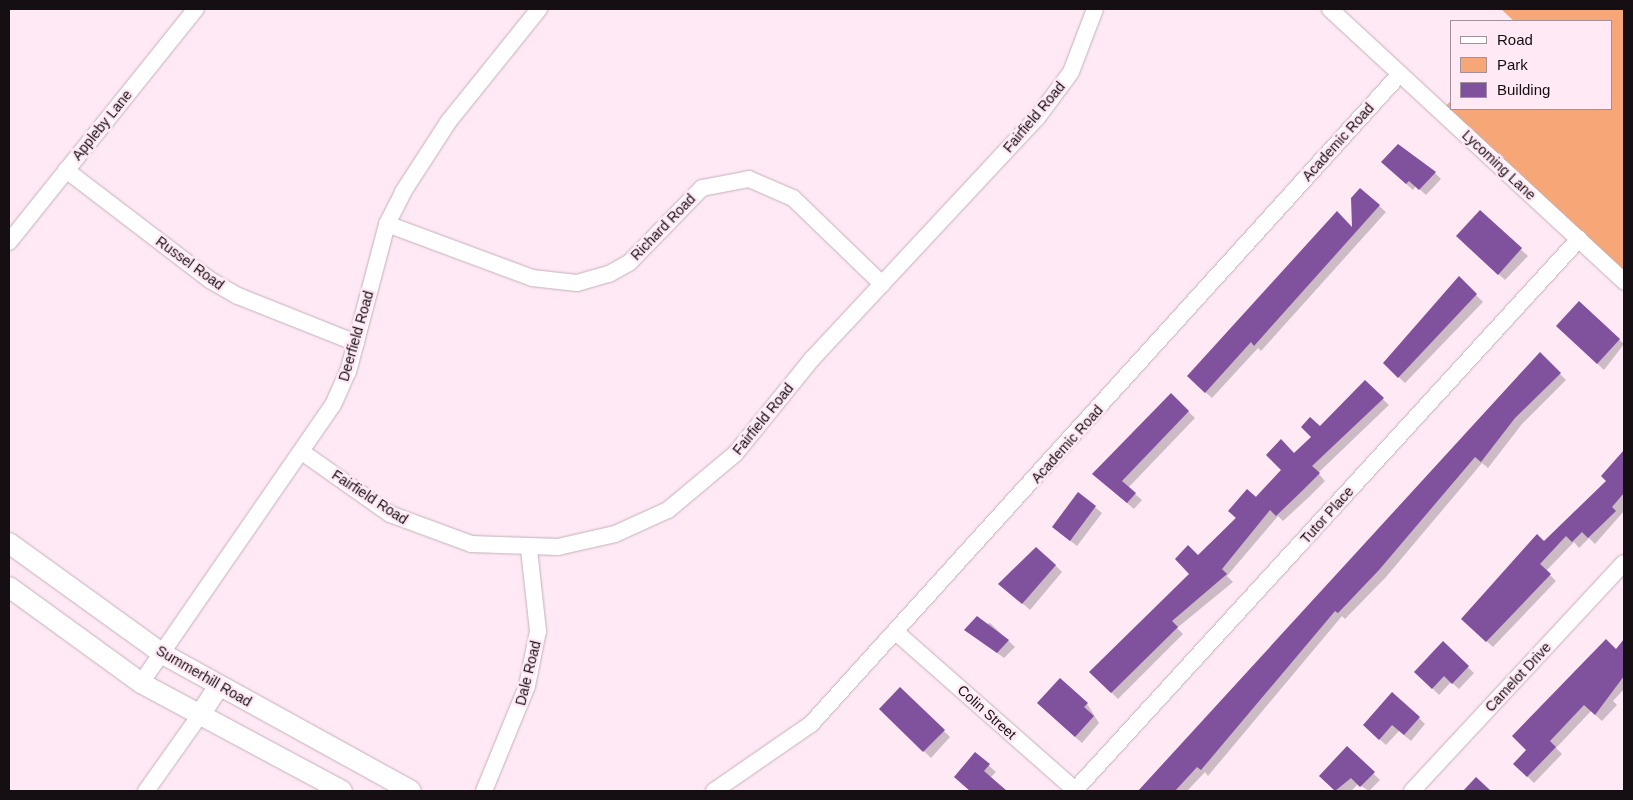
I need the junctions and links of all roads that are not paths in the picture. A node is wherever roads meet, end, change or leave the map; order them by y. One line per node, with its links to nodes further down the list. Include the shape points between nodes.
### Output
1 (196, 9): 6 (street, Appleby Lane)
2 (539, 9): 7 (street, Deerfield Road, via 449,121)
3 (1095, 9): 11 (street, Fairfield Road, via 1082,50 1057,92)
4 (1330, 9): 5 (street, Lycoming Lane)
5 (1400, 74): 8 (street, Lycoming Lane); 18 (street, Academic Road)
6 (66, 170): 9 (street, Appleby Lane); 12 (street, Russel Road, via 210,280 238,296)
7 (388, 224): 11 (street, Richard Road, via 532,278 577,283 609,274 629,263 702,188 749,179 793,198); 12 (street, Deerfield Road)
8 (1579, 239): 10 (street, Lycoming Lane); 28 (street, Tutor Place)
9 (9, 242)
10 (1624, 280)
11 (882, 284): 15 (street, Fairfield Road, via 812,359 735,454 692,494 615,534)
12 (356, 342): 13 (street, Deerfield Road, via 333,405)
13 (302, 452): 15 (street, Fairfield Road, via 365,498 416,526 472,544); 19 (street, Deerfield Road)
14 (9, 543): 19 (street, Summerhill Road)
15 (529, 549): 26 (street, Dale Road, via 538,632 527,686)
16 (1624, 563): 29 (street, Camelot Drive)
17 (9, 587): 20 (street)
18 (897, 633): 27 (street, Academic Road, via 811,724); 28 (street, Colin Street)
19 (163, 654): 20 (street, Deerfield Road); 21 (street, Summerhill Road)
20 (141, 683): 22 (street)
21 (219, 686): 22 (street); 25 (street, Summerhill Road)
22 (200, 715): 23 (street); 24 (street)
23 (146, 791)
24 (342, 791)
25 (410, 791)
26 (484, 791)
27 (714, 791)
28 (1076, 791)
29 (1412, 791)

